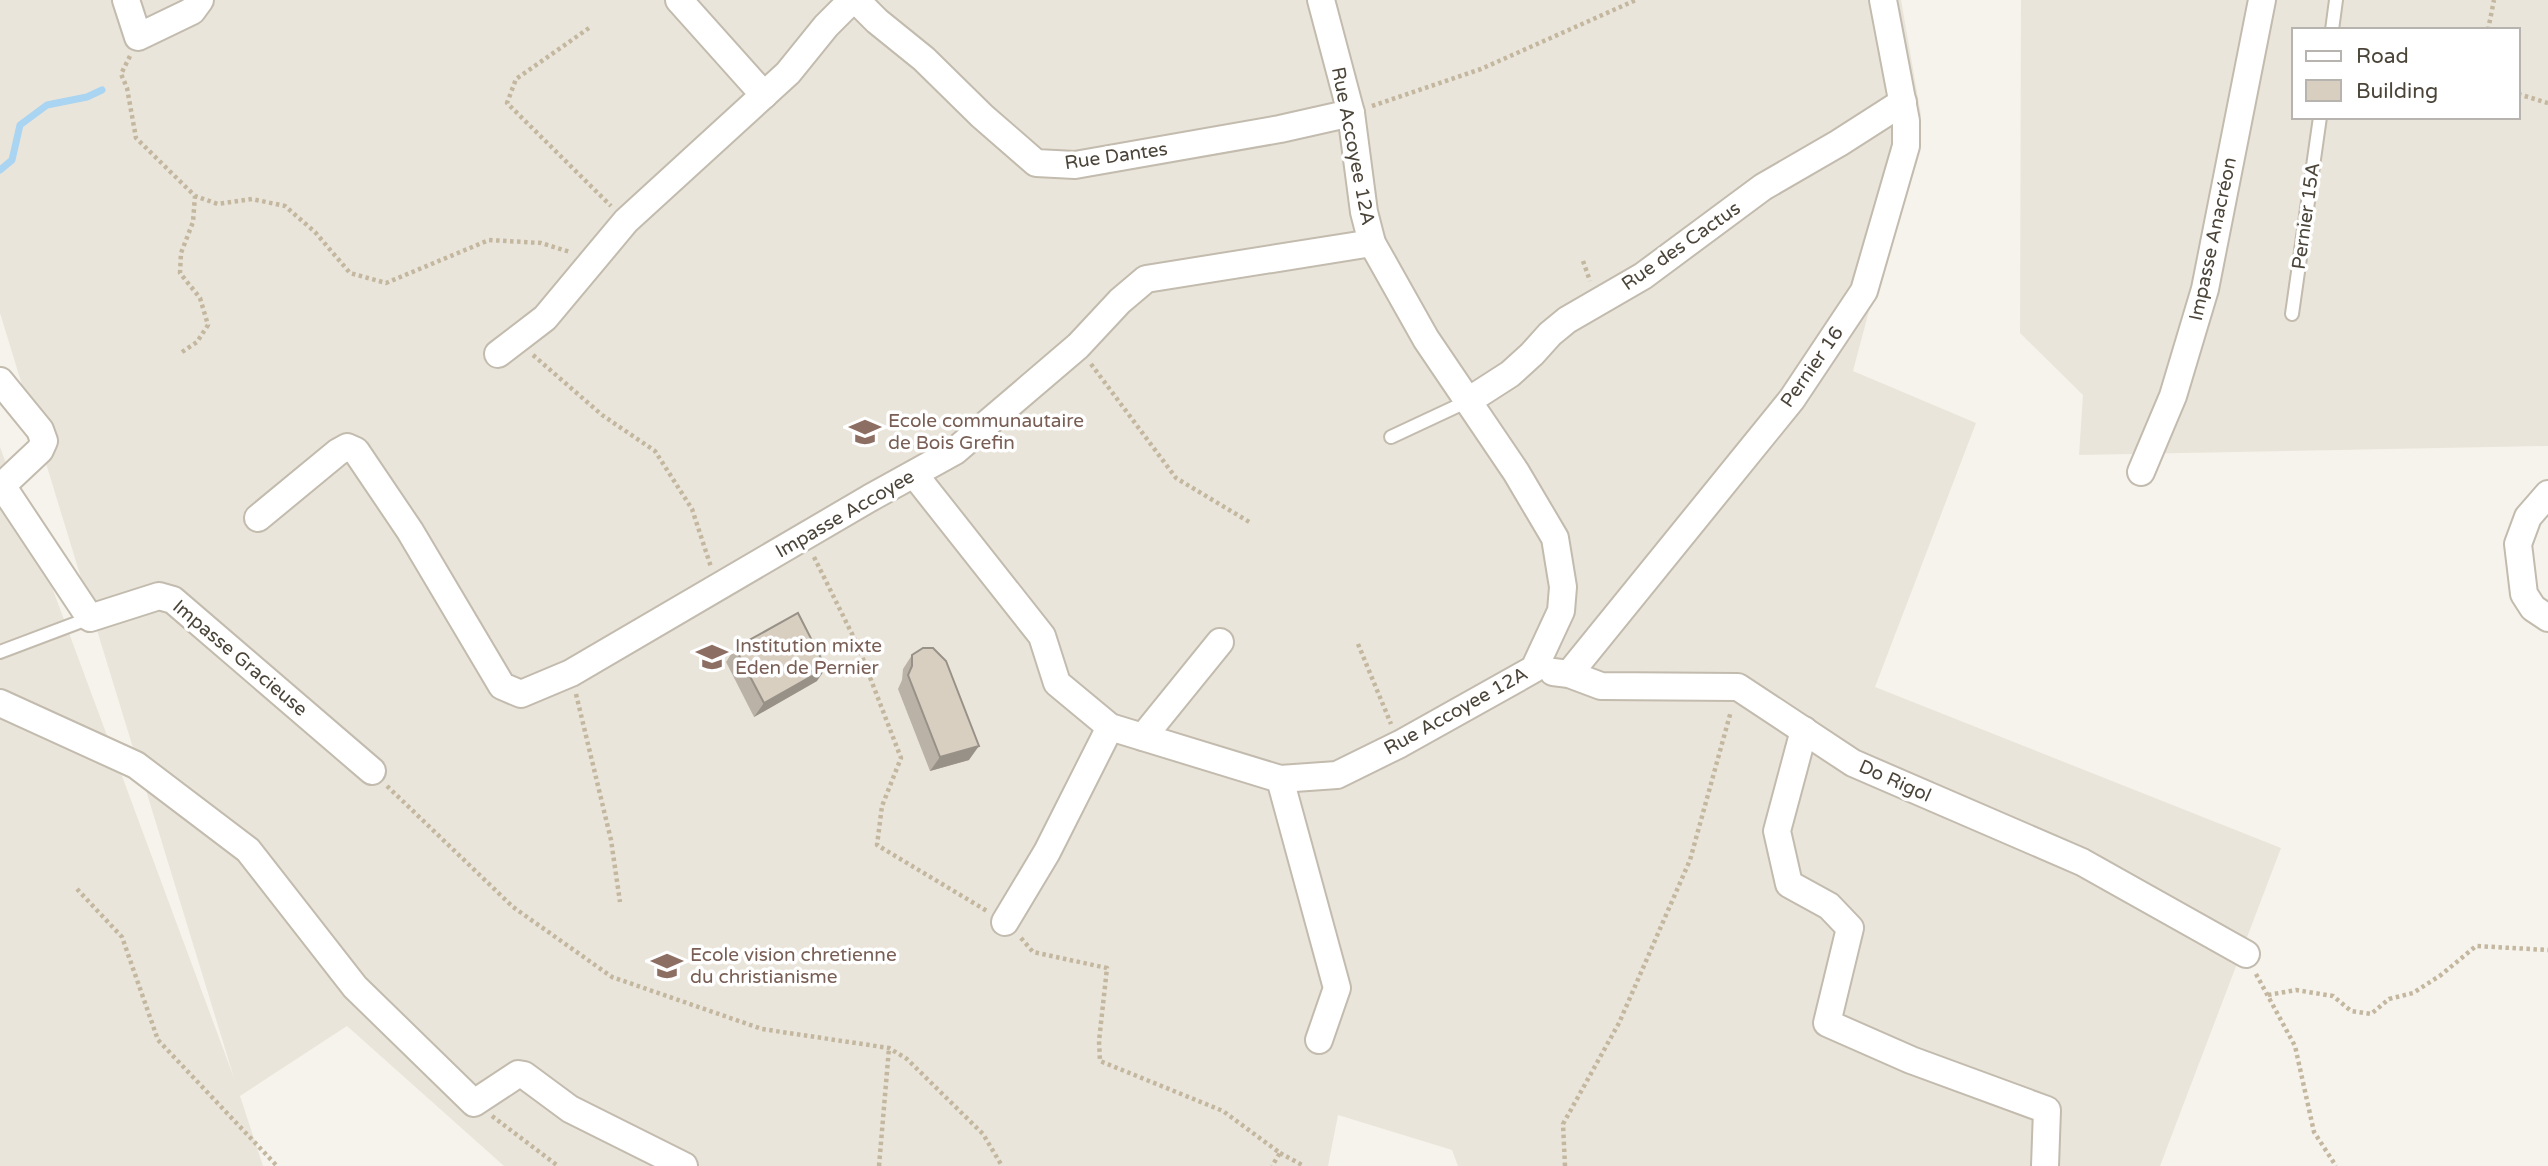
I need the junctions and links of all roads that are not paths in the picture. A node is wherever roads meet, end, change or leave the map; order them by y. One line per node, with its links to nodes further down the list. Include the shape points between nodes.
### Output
1 (126, 0): 2 (street, via 138,37 192,11)
2 (200, 0)
3 (680, 0): 10 (street)
4 (854, 0): 10 (street, Rue Dantes); 12 (street, Rue Dantes, via 1036,163 1074,165)
5 (1321, 0): 12 (street, Rue Accoyee 12A)
6 (1883, 0): 11 (street, Pernier 16)
7 (2262, 0): 20 (street, Impasse Anacréon, via 2205,289 2173,396)
8 (2336, 0): 9 (lane)
9 (2332, 28)
10 (764, 96): 16 (street, Rue Dantes, via 626,221 545,318)
11 (1903, 102): 18 (street, Rue des Cactus, via 1763,187 1643,276 1567,320 1510,374); 29 (street, Pernier 16, via 1906,146 1864,291 1792,399)
12 (1351, 113): 14 (street, Rue Accoyee 12A)
13 (2320, 119): 15 (lane, Pernier 15A)
14 (1372, 243): 18 (street, Rue Accoyee 12A, via 1426,339); 21 (street, Impasse Accoyee, via 1146,279 1078,346 955,451)
15 (2292, 314)
16 (498, 354)
17 (0, 381): 24 (street, via 44,441 7,481 5,490)
18 (1468, 401): 19 (lane); 28 (street, Rue Accoyee 12A, via 1555,538 1563,587 1561,611)
19 (1391, 437)
20 (2141, 472)
21 (914, 474): 23 (street, Impasse Accoyee, via 571,673 521,694 502,686 410,531 356,451 346,447); 31 (street, Rue Accoyee 12A, via 1042,636 1057,683)
22 (2548, 494): 25 (street, via 2528,517 2518,544 2524,594 2533,608)
23 (258, 518)
24 (90, 618): 27 (lane); 34 (street, Impasse Gracieuse, via 159,596 173,600)
25 (2548, 618)
26 (1220, 642): 33 (street)
27 (0, 652)
28 (1534, 669): 29 (street); 35 (street, Rue Accoyee 12A, via 1337,775)
29 (1569, 674): 32 (street, Do Rigol, via 1601,686 1738,687)
30 (0, 703): 39 (street, via 136,765 248,850 355,987 474,1103 518,1074 524,1075 570,1109)
31 (1110, 727): 33 (street, Rue Accoyee 12A); 36 (street, via 1047,852)
32 (1804, 730): 37 (street, Do Rigol, via 1853,763 2082,862); 40 (street, via 1777,831 1789,884 1829,906 1850,928 1828,1023 1911,1060 2047,1110)
33 (1143, 737): 35 (street, Rue Accoyee 12A)
34 (372, 771)
35 (1280, 779): 38 (street, via 1337,988)
36 (1005, 922)
37 (2246, 954)
38 (1319, 1040)
39 (684, 1166)
40 (2045, 1166)

